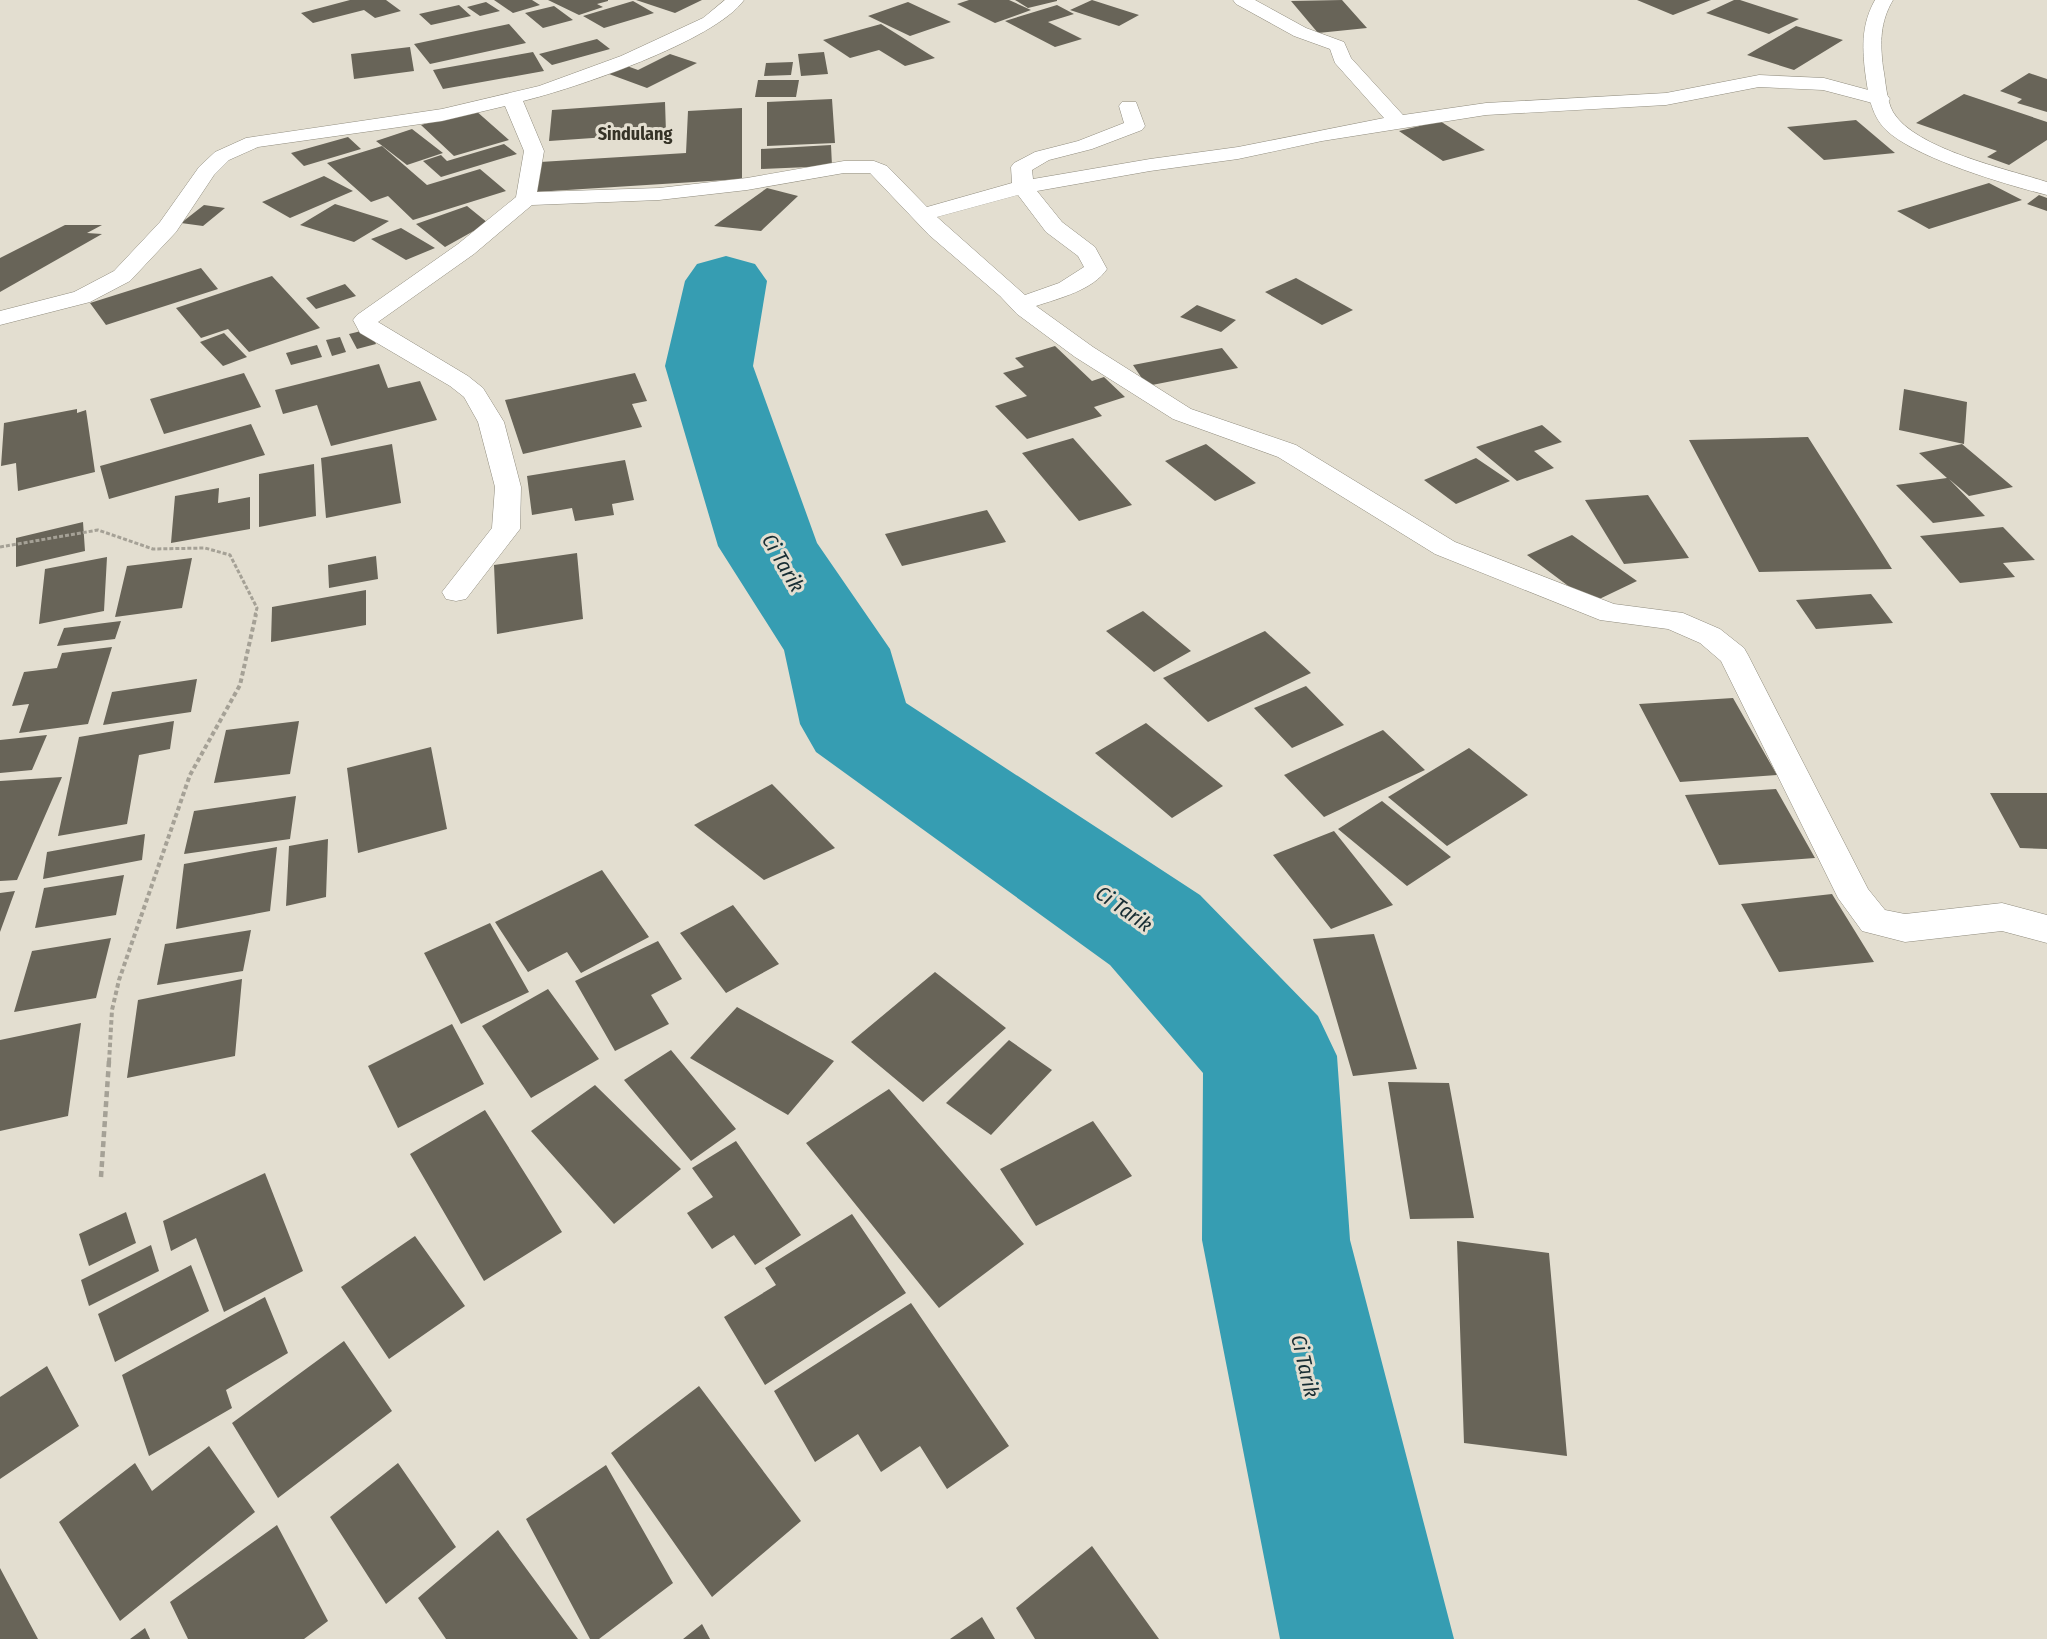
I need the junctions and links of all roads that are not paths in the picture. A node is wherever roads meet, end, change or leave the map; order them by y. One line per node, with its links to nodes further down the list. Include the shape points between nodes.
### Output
1 (735, 0): 4 (street, via 709,22 628,60)
2 (1242, 0): 7 (street, via 1300,32 1338,46 1342,59)
3 (1884, 0): 5 (street, via 1870,36)
4 (512, 99): 10 (street, via 535,158); 13 (street, via 441,115 253,142 222,156 206,171 168,227 122,276 82,297)
5 (1880, 99): 7 (street, via 1824,84 1759,81 1666,99 1486,109); 9 (street, via 1883,113 1899,131 1922,146)
6 (1129, 106): 8 (street, via 1135,126 1032,161 1021,167)
7 (1398, 122): 8 (street, via 1238,153)
8 (1023, 187): 11 (street); 12 (street, via 1054,227 1087,252 1096,269 1067,288)
9 (2047, 189)
10 (526, 199): 11 (street, via 659,194 844,166 874,167 885,173); 14 (street, via 466,249 364,320 379,335 474,393 491,422 508,487 506,529)
11 (923, 215): 12 (street)
12 (1021, 304): 15 (street, via 1055,333 1182,414 1287,451 1445,548 1610,613 1673,620 1710,636 1733,655 1855,898 1874,921 1905,928 2002,917)
13 (0, 318)
14 (456, 592)
15 (2047, 929)

